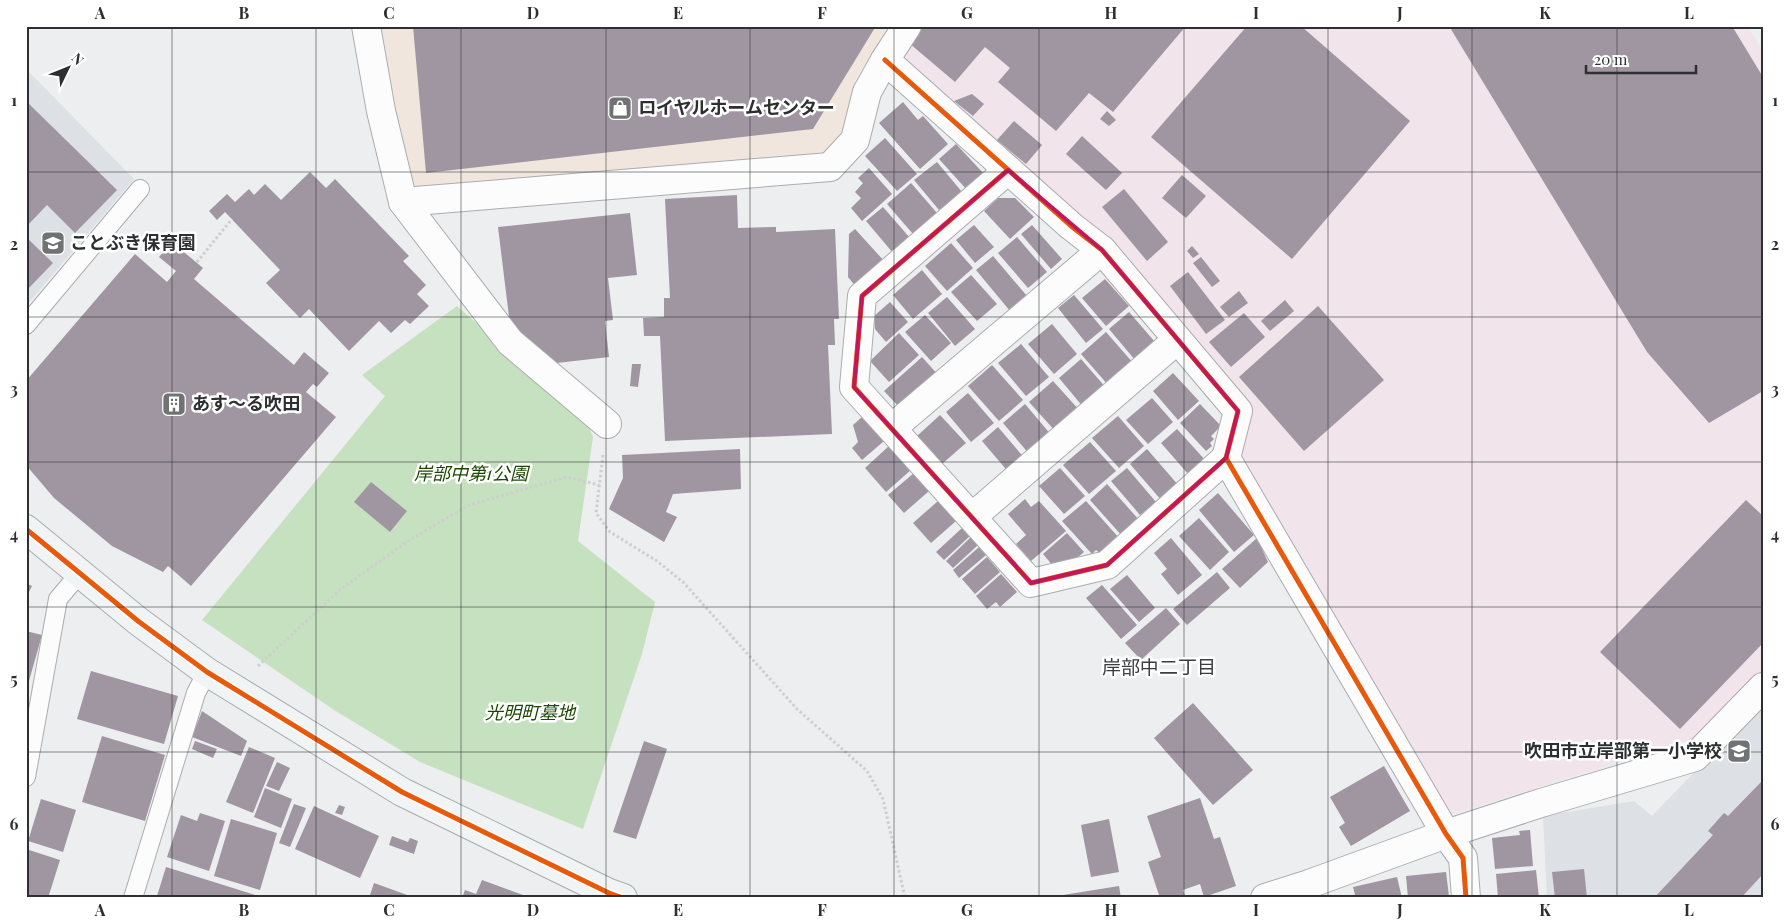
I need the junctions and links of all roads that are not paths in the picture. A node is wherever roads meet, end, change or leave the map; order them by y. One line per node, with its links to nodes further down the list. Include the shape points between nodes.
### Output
1 (366, 26): 6 (street, via 381,111)
2 (907, 26): 3 (street)
3 (885, 60): 4 (street); 6 (street, via 867,92 856,140 830,167)
4 (1008, 170): 7 (street); 11 (street, via 862,296 854,387)
5 (140, 189): 8 (lane)
6 (403, 202): 10 (street, via 510,342)
7 (1102, 250): 9 (street); 11 (street)
8 (26, 325)
9 (1177, 340): 12 (street, via 1238,411); 13 (street)
10 (606, 424)
11 (892, 428): 13 (street)
12 (1226, 458): 13 (street, via 1106,565 1031,583); 19 (street)
13 (972, 518)
14 (26, 529): 15 (street)
15 (80, 573): 16 (street); 18 (lane, via 58,599)
16 (207, 672): 21 (street, via 402,792); 22 (lane, via 196,693)
17 (1763, 687): 19 (street, via 1695,756)
18 (26, 777)
19 (1446, 834): 20 (street); 24 (street, via 1464,858)
20 (1311, 891): 23 (street)
21 (613, 896)
22 (133, 898)
23 (1265, 898)
24 (1466, 898)

